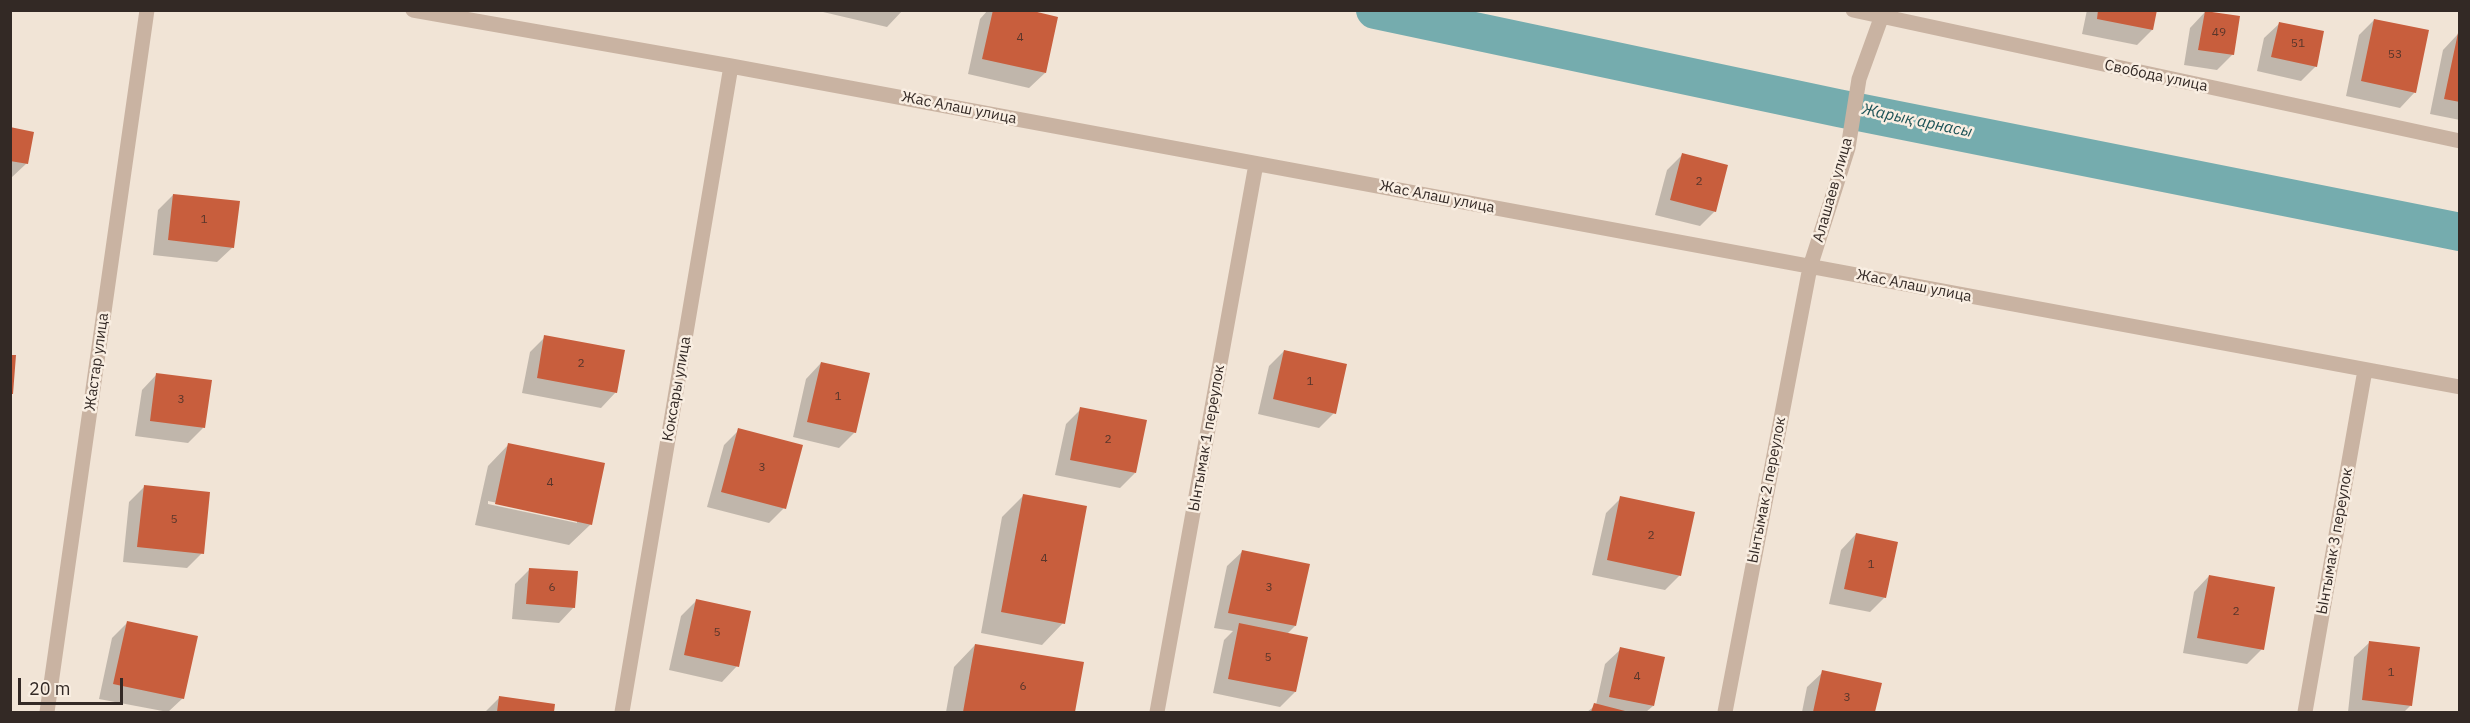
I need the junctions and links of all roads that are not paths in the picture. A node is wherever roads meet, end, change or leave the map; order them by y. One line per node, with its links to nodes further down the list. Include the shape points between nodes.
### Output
1 (147, 10): 11 (street, Жастар улица)
2 (413, 10): 5 (street, Жас Алаш улица)
3 (1853, 10): 4 (street, Свобода улица)
4 (1883, 14): 6 (street, Свобода улица); 8 (street, Алашаев улица, via 1859,80 1848,148)
5 (731, 66): 7 (street, Жас Алаш улица); 12 (street, Коксары улица)
6 (2460, 141)
7 (1256, 164): 8 (street, Жас Алаш улица); 13 (street, Ынтымак 1 переулок)
8 (1810, 267): 9 (street, Жас Алаш улица); 14 (street, Ынтымак 2 переулок)
9 (2365, 370): 10 (street, Жас Алаш улица); 15 (street, Ынтымак 3 переулок)
10 (2460, 387)
11 (47, 712)
12 (622, 712)
13 (1157, 712)
14 (1725, 712)
15 (2305, 712)

